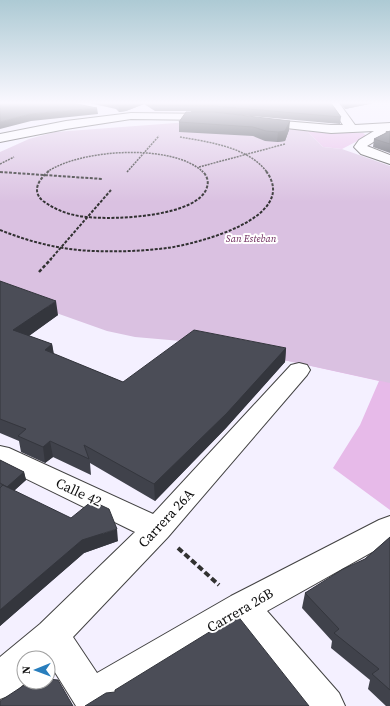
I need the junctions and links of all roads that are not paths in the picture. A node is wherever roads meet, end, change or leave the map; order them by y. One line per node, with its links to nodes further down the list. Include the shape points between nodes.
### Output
1 (10, 136): 3 (street)
2 (375, 136): 4 (street, via 360,147)
3 (0, 138)
4 (390, 160)
5 (299, 370): 8 (street, Carrera 26A)
6 (0, 455): 8 (street, Calle 42)
7 (390, 528): 9 (street, Carrera 26B)
8 (157, 529): 10 (street, Carrera 26A)
9 (243, 607): 14 (street, Carrera 26B); 15 (street)
10 (52, 635): 11 (street, Carrera 26A); 14 (street)
11 (35, 650)
12 (16, 667): 13 (street, Carrera 26A)
13 (0, 680)
14 (95, 702)
15 (326, 706)

